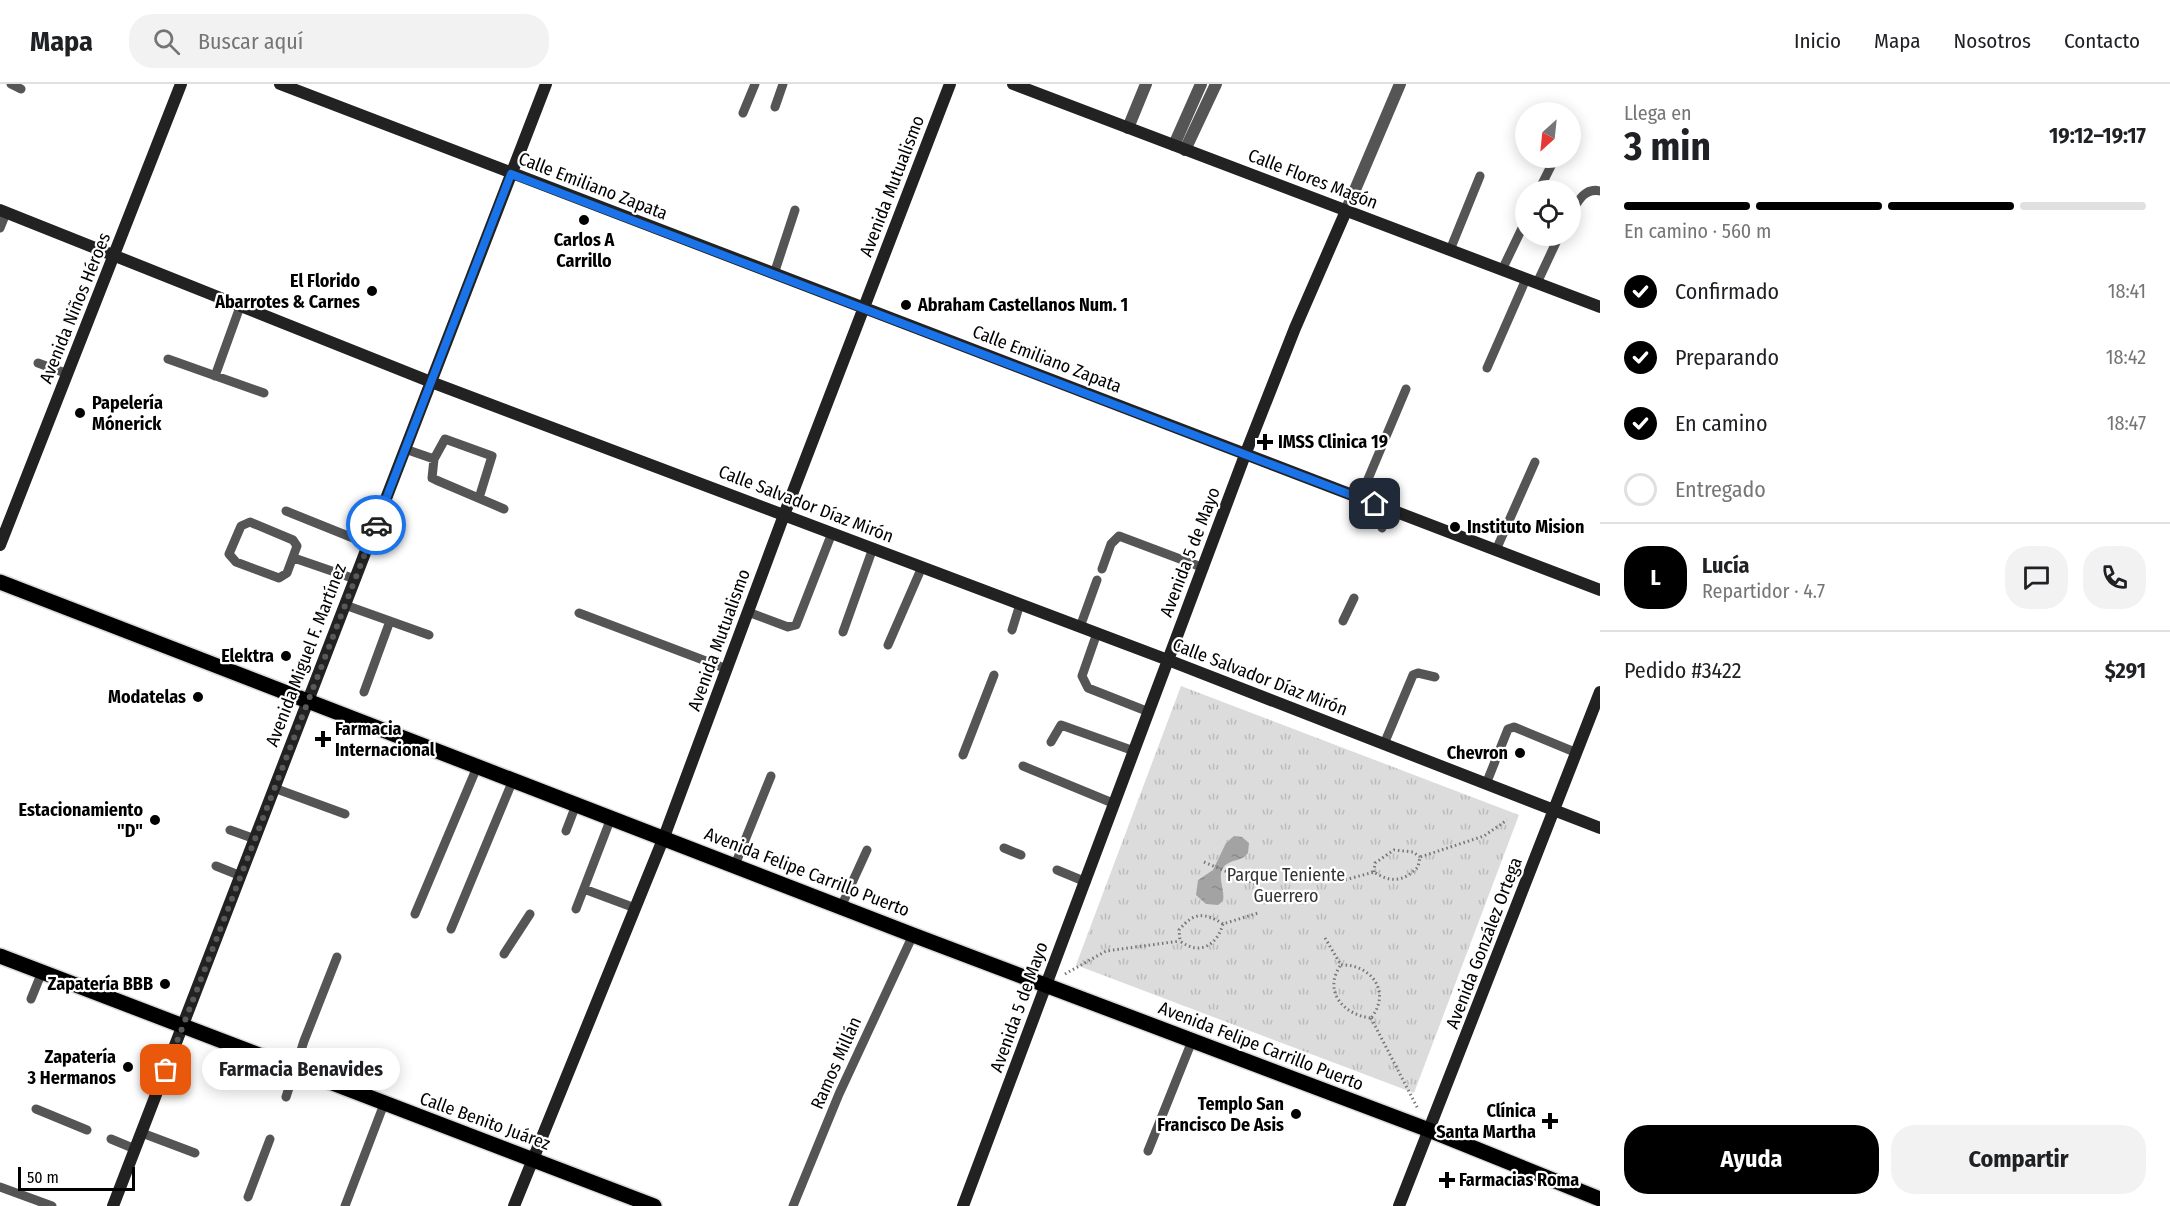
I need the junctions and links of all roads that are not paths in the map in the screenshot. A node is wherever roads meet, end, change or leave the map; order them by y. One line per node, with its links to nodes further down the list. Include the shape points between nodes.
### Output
1 (11, 84): 13 (lane)
2 (181, 84): 29 (street, Avenida Niños Héroes)
3 (280, 84): 18 (street, Calle Emiliano Zapata)
4 (546, 84): 18 (street, Avenida Miguel F. Martínez)
5 (755, 84): 15 (lane)
6 (783, 84): 14 (lane)
7 (950, 84): 35 (street, Avenida Mutualismo)
8 (1013, 84): 16 (street, Calle Flores Magón)
9 (1146, 84): 16 (street)
10 (1201, 84): 17 (street)
11 (1216, 84): 17 (street)
12 (1400, 84): 23 (street, Avenida 5 de Mayo)
13 (21, 88)
14 (775, 107)
15 (743, 113)
16 (1128, 128): 17 (street, Calle Flores Magón)
17 (1180, 148): 23 (street, Calle Flores Magón)
18 (511, 174): 31 (street, Calle Emiliano Zapata); 41 (street, Avenida Miguel F. Martínez)
19 (1480, 176): 28 (lane)
20 (1600, 191): 21 (lane, via 1587,192)
21 (1581, 197)
22 (795, 210): 31 (lane)
23 (1346, 211): 28 (street, Calle Flores Magón); 45 (street, Avenida 5 de Mayo)
24 (3, 212): 25 (lane); 29 (street, Calle Salvador Díaz Mirón)
25 (0, 228)
26 (1515, 243): 30 (lane)
27 (1553, 246): 32 (lane)
28 (1450, 250): 30 (street, Calle Flores Magón)
29 (115, 255): 33 (street, Calle Salvador Díaz Mirón); 39 (street, Avenida Niños Héroes)
30 (1502, 270): 32 (street, Calle Flores Magón)
31 (774, 274): 35 (street, Calle Emiliano Zapata)
32 (1531, 281): 34 (street, Calle Flores Magón); 38 (lane)
33 (241, 304): 40 (lane); 41 (street, Calle Salvador Díaz Mirón)
34 (1600, 307)
35 (865, 309): 45 (street, Calle Emiliano Zapata); 53 (street, Avenida Mutualismo)
36 (168, 359): 40 (lane)
37 (38, 363): 39 (lane)
38 (1487, 368)
39 (68, 374): 56 (street, Avenida Niños Héroes)
40 (215, 376): 43 (lane)
41 (431, 382): 44 (street, Avenida Miguel F. Martínez); 53 (street, Calle Salvador Díaz Mirón)
42 (1406, 389): 49 (lane)
43 (264, 393)
44 (405, 449): 46 (lane); 57 (street, Avenida Miguel F. Martínez)
45 (1245, 454): 49 (street, Calle Emiliano Zapata); 62 (street, Avenida 5 de Mayo)
46 (434, 459): 48 (lane, via 432,478); 48 (lane, via 445,440 492,456)
47 (1535, 462): 59 (lane)
48 (479, 498): 50 (lane)
49 (1360, 498): 51 (street, Calle Emiliano Zapata)
50 (504, 509)
51 (1390, 510): 54 (lane); 59 (street, Calle Emiliano Zapata)
52 (286, 511): 57 (lane)
53 (784, 515): 55 (street, Calle Salvador Díaz Mirón); 71 (street, Avenida Mutualismo)
54 (1382, 528)
55 (832, 533): 58 (street, Calle Salvador Díaz Mirón); 71 (lane, via 796,625 788,627)
56 (0, 544)
57 (369, 544): 64 (street, Avenida Miguel F. Martínez)
58 (873, 548): 61 (street, Calle Salvador Díaz Mirón); 77 (lane)
59 (1496, 550): 67 (street, Calle Emiliano Zapata)
60 (294, 558): 60 (lane, via 287,573 279,578 236,562 229,554 241,526 250,522 293,540 297,546); 64 (lane)
61 (922, 567): 70 (street, Calle Salvador Díaz Mirón); 80 (lane)
62 (1204, 568): 63 (lane, via 1119,536 1111,544); 81 (street, Avenida 5 de Mayo)
63 (1102, 569)
64 (355, 579): 69 (street, Avenida Miguel F. Martínez)
65 (1097, 580): 75 (lane)
66 (0, 582): 87 (main road, Avenida Felipe Carrillo Puerto)
67 (1600, 590)
68 (1354, 598): 74 (lane)
69 (345, 604): 73 (lane); 87 (street, Avenida Miguel F. Martínez)
70 (1020, 604): 75 (street, Calle Salvador Díaz Mirón); 76 (lane)
71 (748, 612): 82 (street, Avenida Mutualismo)
72 (579, 613): 82 (lane)
73 (390, 621): 79 (lane); 85 (lane)
74 (1343, 621)
75 (1080, 627): 78 (street, Calle Salvador Díaz Mirón)
76 (1012, 630)
77 (843, 632)
78 (1097, 633): 81 (street, Calle Salvador Díaz Mirón); 88 (lane, via 1083,683)
79 (429, 635)
80 (888, 645)
81 (1168, 660): 88 (street, Avenida 5 de Mayo); 90 (street, Calle Salvador Díaz Mirón)
82 (727, 669): 108 (street, Avenida Mutualismo)
83 (994, 675): 93 (lane)
84 (1435, 677): 90 (lane, via 1413,675)
85 (364, 692)
86 (1600, 692): 92 (street, Avenida González Ortega)
87 (308, 702): 95 (main road, Avenida Felipe Carrillo Puerto); 99 (street, Avenida Miguel F. Martínez)
88 (1149, 712): 91 (street, Avenida 5 de Mayo)
89 (1051, 742): 91 (lane, via 1061,725)
90 (1384, 744): 98 (street, Calle Salvador Díaz Mirón)
91 (1134, 751): 100 (street, Avenida 5 de Mayo)
92 (1577, 753): 98 (lane, via 1508,729); 102 (street, Avenida González Ortega)
93 (963, 755)
94 (1023, 766): 100 (lane)
95 (477, 767): 97 (main road, Avenida Felipe Carrillo Puerto); 122 (lane)
96 (771, 776): 113 (lane)
97 (513, 780): 101 (main road, Avenida Felipe Carrillo Puerto); 124 (lane)
98 (1486, 784): 102 (street, Calle Salvador Díaz Mirón)
99 (274, 788): 103 (lane); 109 (street, Avenida Miguel F. Martínez)
100 (1115, 804): 117 (street, Avenida 5 de Mayo)
101 (576, 805): 104 (main road, Avenida Felipe Carrillo Puerto); 107 (lane)
102 (1555, 811): 105 (street, Calle Salvador Díaz Mirón); 139 (street, Avenida González Ortega)
103 (345, 814)
104 (610, 818): 108 (main road, Avenida Felipe Carrillo Puerto); 118 (lane)
105 (1600, 828)
106 (230, 830): 109 (lane)
107 (566, 831)
108 (664, 837): 113 (main road, Avenida Felipe Carrillo Puerto); 120 (street, Avenida Mutualismo)
109 (255, 839): 116 (street, Avenida Miguel F. Martínez)
110 (1004, 848): 112 (lane)
111 (867, 850): 119 (lane)
112 (1021, 855)
113 (735, 865): 119 (main road, Avenida Felipe Carrillo Puerto)
114 (216, 866): 116 (lane)
115 (1057, 870): 117 (lane)
116 (241, 876): 132 (street, Avenida Miguel F. Martínez)
117 (1086, 882): 130 (street, Avenida 5 de Mayo)
118 (584, 889): 120 (lane); 121 (lane)
119 (840, 907): 125 (main road, Avenida Felipe Carrillo Puerto)
120 (635, 908): 146 (street, Avenida Mutualismo)
121 (576, 909)
122 (415, 914)
123 (530, 914): 126 (lane)
124 (451, 929)
125 (914, 935): 130 (main road, Avenida Felipe Carrillo Puerto); 156 (lane, Ramos Millán, via 839,1094)
126 (504, 954)
127 (0, 956): 129 (main road, Calle Benito Juárez)
128 (337, 957): 134 (lane)
129 (42, 972): 131 (lane); 132 (main road, Calle Benito Juárez)
130 (1046, 986): 133 (main road, Avenida Felipe Carrillo Puerto); 157 (street, Avenida 5 de Mayo)
131 (31, 999)
132 (182, 1027): 134 (main road, Calle Benito Juárez); 140 (street, Avenida Miguel F. Martínez)
133 (1192, 1041): 139 (main road, Avenida Felipe Carrillo Puerto); 144 (lane)
134 (296, 1070): 135 (lane); 136 (main road, Calle Benito Juárez)
135 (286, 1097)
136 (384, 1104): 146 (main road, Calle Benito Juárez); 153 (lane)
137 (36, 1109): 138 (lane)
138 (87, 1130)
139 (1428, 1130): 149 (main road, Avenida Felipe Carrillo Puerto); 158 (street, Avenida González Ortega)
140 (141, 1133): 143 (street, Avenida Miguel F. Martínez); 145 (lane)
141 (111, 1139): 143 (lane)
142 (270, 1139): 148 (lane)
143 (135, 1149): 152 (street, Avenida Miguel F. Martínez)
144 (1148, 1151)
145 (195, 1153)
146 (533, 1158): 150 (main road, Calle Benito Juárez); 154 (street, Avenida Mutualismo)
147 (0, 1187): 151 (lane)
148 (248, 1197)
149 (1600, 1199)
150 (637, 1203): 155 (main road, Calle Benito Juárez)
151 (52, 1206)
152 (113, 1206)
153 (345, 1206)
154 (514, 1206)
155 (654, 1206)
156 (793, 1206)
157 (963, 1206)
158 (1399, 1206)

